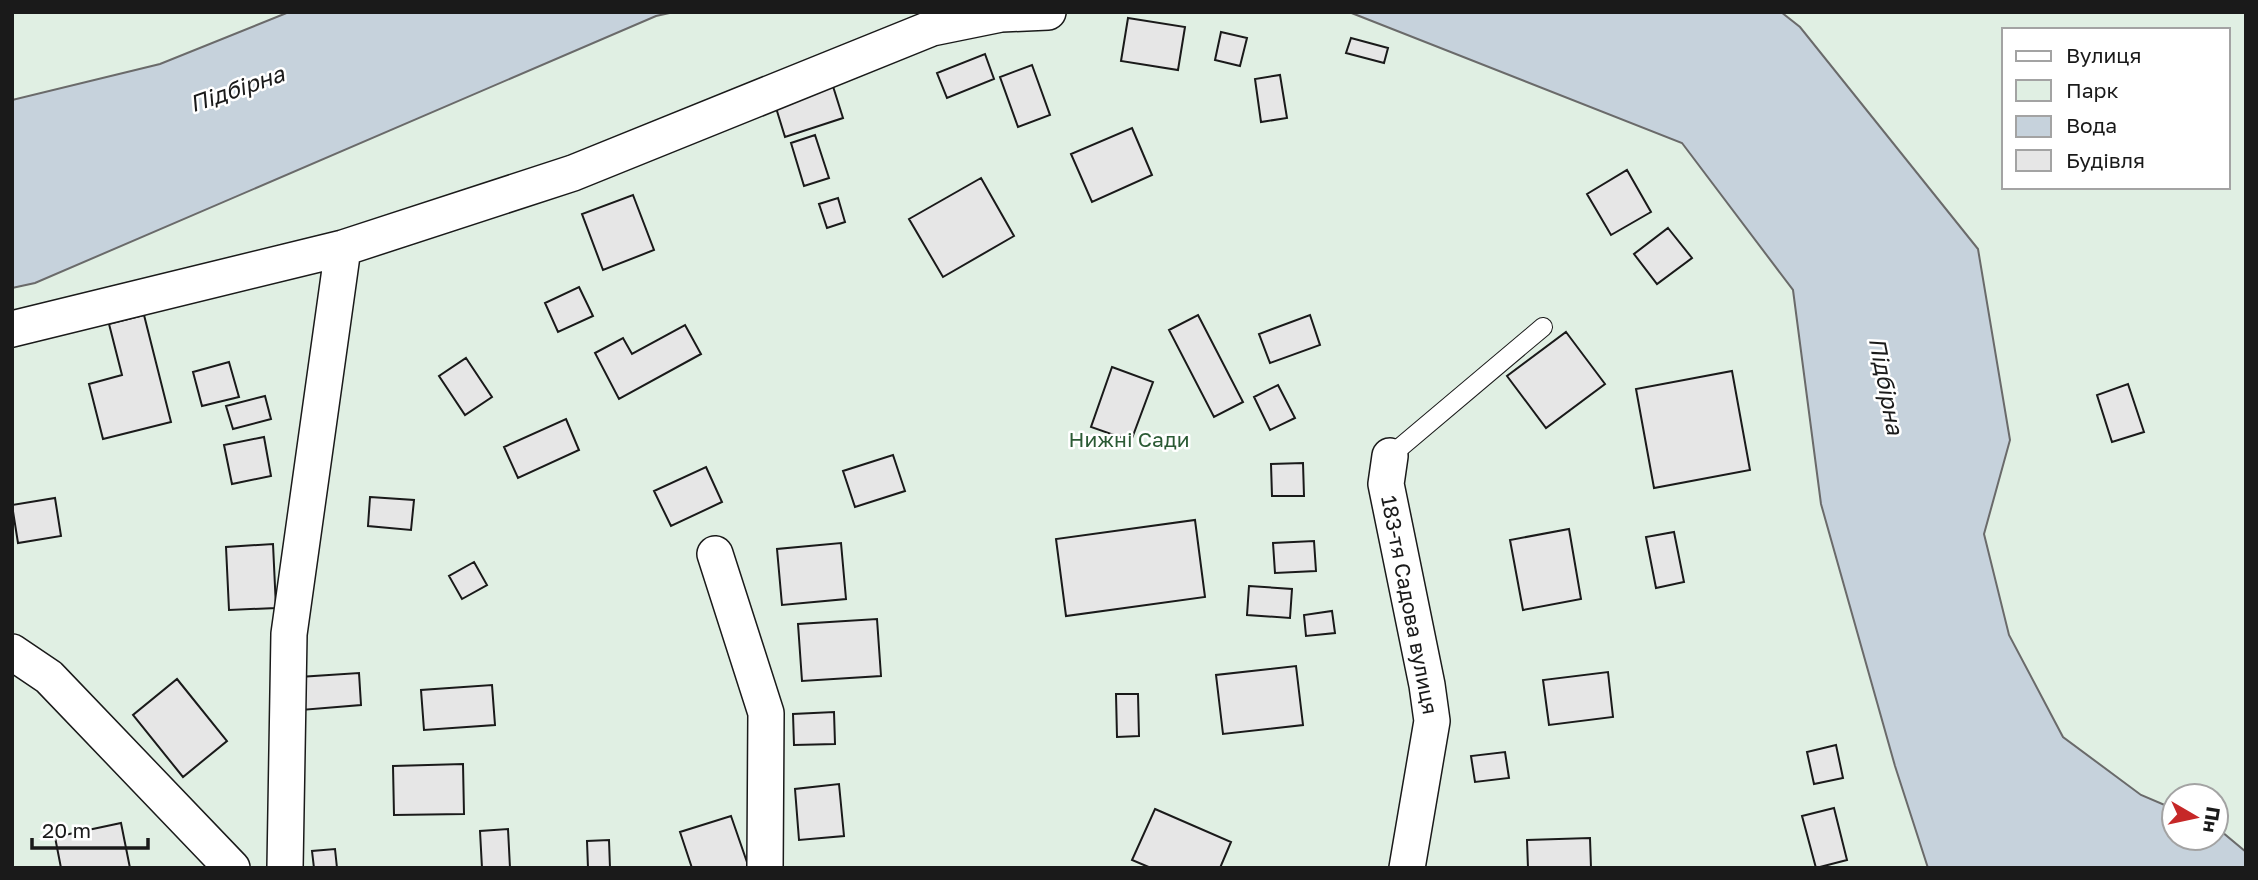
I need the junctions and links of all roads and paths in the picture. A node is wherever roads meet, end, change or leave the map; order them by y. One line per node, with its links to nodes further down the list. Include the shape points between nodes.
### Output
1 (1048, 12): 2 (street, via 1001,15 932,29 573,173)
2 (343, 248): 4 (street); 9 (street, via 289,634)
3 (1543, 327): 5 (lane, 183-тя Садова вулиця)
4 (12, 329)
5 (1390, 456): 11 (street, 183-тя Садова вулиця, via 1386,484 1432,721)
6 (715, 554): 10 (street, via 766,713)
7 (12, 652): 8 (street, via 50,677)
8 (232, 868)
9 (285, 868)
10 (765, 868)
11 (1407, 868)

